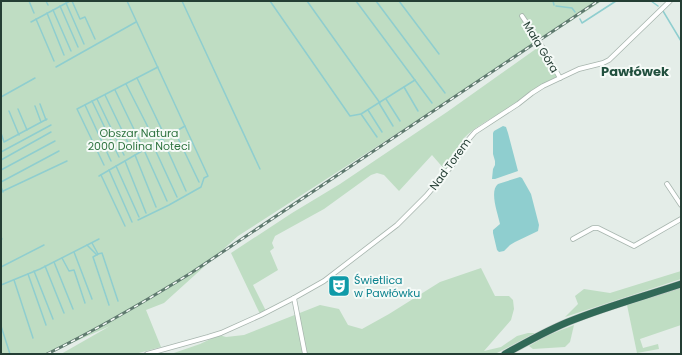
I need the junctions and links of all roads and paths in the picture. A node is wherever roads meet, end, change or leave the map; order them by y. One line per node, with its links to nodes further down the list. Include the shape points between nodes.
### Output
1 (670, 1): 3 (street, Nad Torem, via 609,60)
2 (522, 16): 3 (street, Mała Góra)
3 (560, 78): 9 (street, Nad Torem, via 543,86 475,132 455,162 397,225 324,281)
4 (667, 184): 5 (street)
5 (681, 206)
6 (681, 219): 7 (street, via 634,246 598,228 593,228)
7 (573, 239)
8 (681, 284): 12 (highway, via 572,320)
9 (294, 298): 10 (street, Nad Torem, via 214,335); 11 (street)
10 (147, 354)
11 (304, 354)
12 (504, 354)

